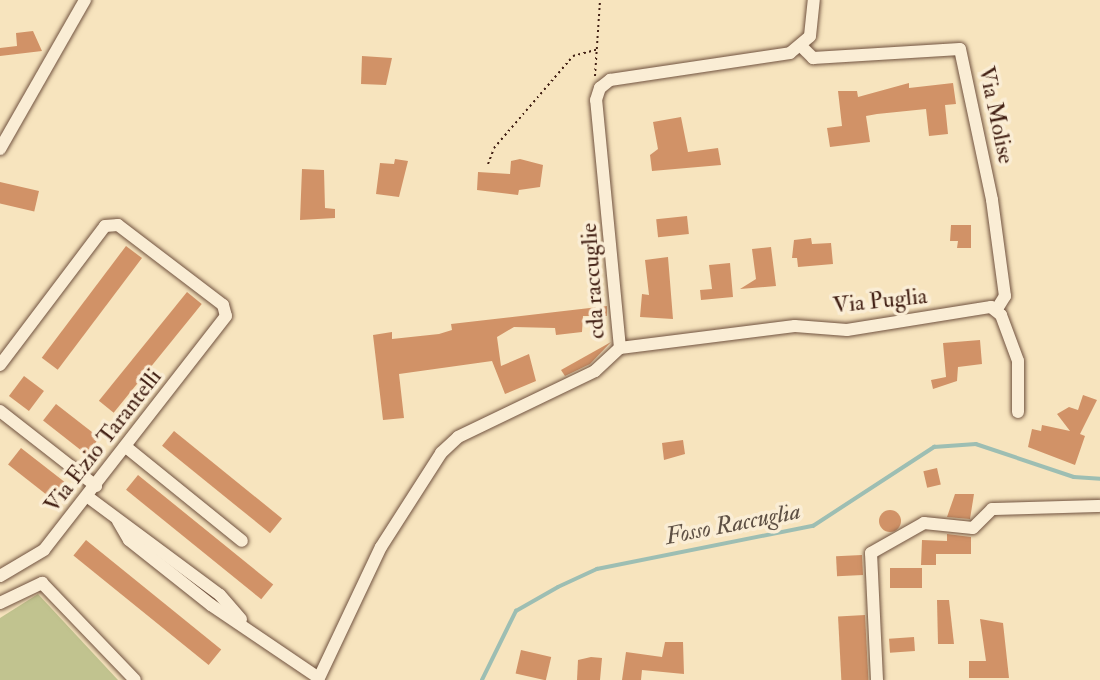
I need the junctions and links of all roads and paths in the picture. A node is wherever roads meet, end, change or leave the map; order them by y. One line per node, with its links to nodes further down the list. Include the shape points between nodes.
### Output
1 (85, 0): 7 (street)
2 (600, 0): 5 (path)
3 (814, 0): 4 (street, via 814,23)
4 (802, 47): 6 (street, via 610,80); 9 (street, Via Molise, via 813,58 960,49 992,200 1005,296)
5 (596, 50): 6 (path); 8 (path, via 573,57 494,148)
6 (600, 89): 10 (street, cda raccuglie, via 596,100)
7 (0, 149)
8 (488, 164)
9 (997, 309): 10 (street, Via Puglia, via 847,330 795,326); 13 (street, via 1018,361)
10 (620, 348): 21 (street, cda raccuglie, via 595,371 458,437 441,453 381,547)
11 (0, 365): 14 (street, Via Ezio Tarantelli, via 105,226 118,225 223,305 226,316)
12 (0, 411): 15 (street)
13 (1018, 412)
14 (126, 447): 15 (street, Via Ezio Tarantelli); 18 (street)
15 (96, 486): 16 (street, Via Ezio Tarantelli)
16 (88, 497): 19 (street, Via Ezio Tarantelli, via 44,550); 21 (street, via 220,595 248,627)
17 (1100, 506): 23 (street, via 992,509 973,528 924,523 872,553)
18 (242, 541)
19 (0, 576)
20 (0, 603): 22 (street, via 42,583)
21 (318, 679)
22 (135, 680)
23 (877, 680)

